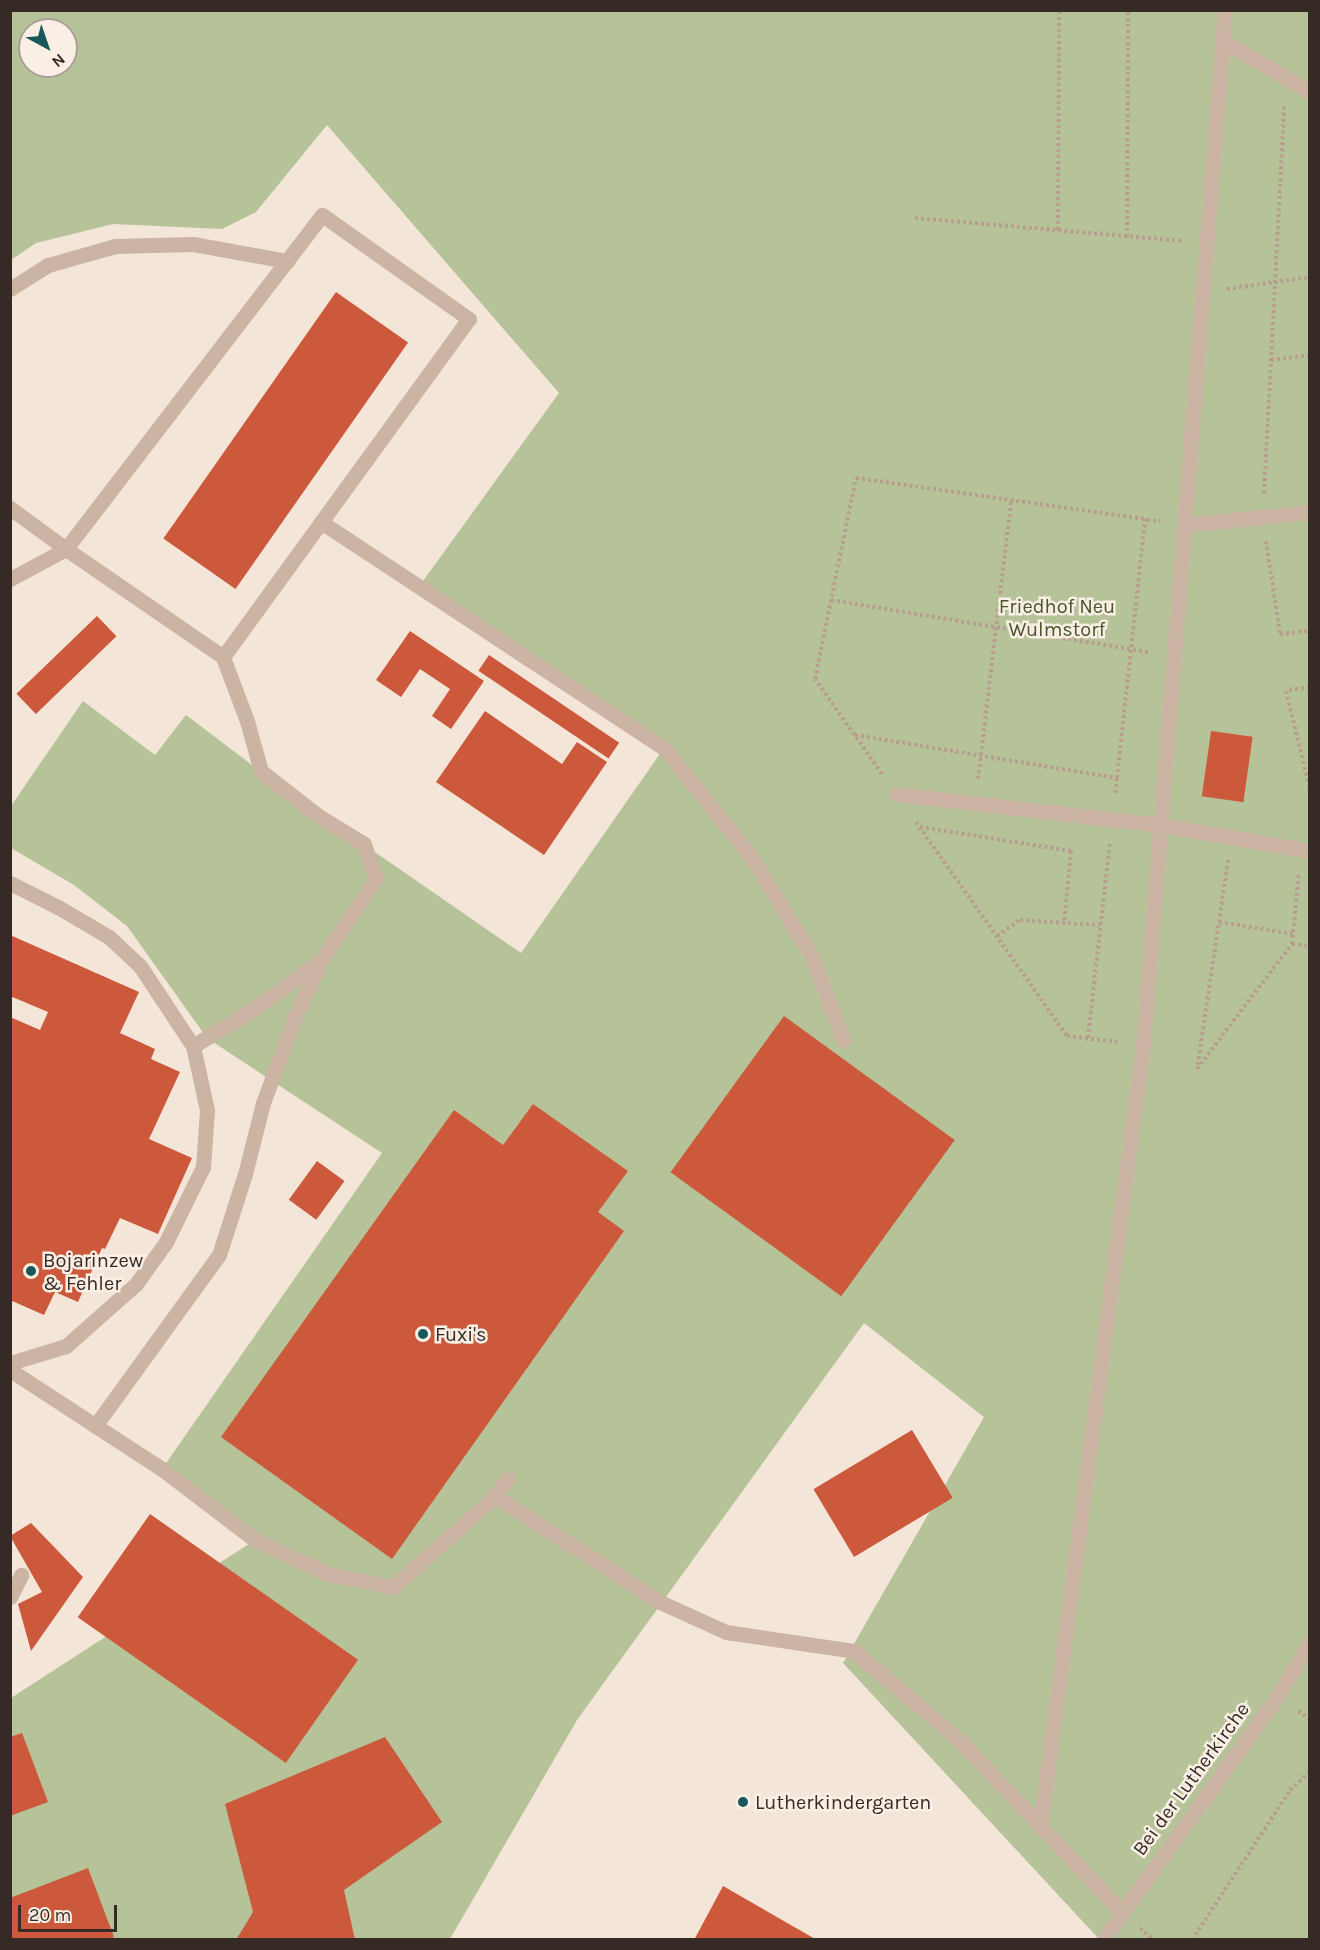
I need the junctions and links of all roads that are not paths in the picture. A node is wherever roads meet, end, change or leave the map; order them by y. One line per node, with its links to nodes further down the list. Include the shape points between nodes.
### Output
1 (1225, 10): 2 (street)
2 (1225, 42): 3 (street); 9 (street)
3 (1310, 92)
4 (287, 261): 5 (street, via 193,244 115,246 48,265); 8 (street, via 322,215 469,319); 10 (street)
5 (10, 289)
6 (10, 508): 10 (street)
7 (1310, 512): 9 (street)
8 (321, 522): 12 (street); 18 (street, via 664,748 752,858 812,957)
9 (1186, 525): 14 (street)
10 (66, 549): 11 (street); 12 (street)
11 (10, 579)
12 (223, 657): 17 (street, via 261,771 364,844 376,879)
13 (896, 794): 14 (street)
14 (1161, 825): 15 (street); 28 (street, via 1143,1045)
15 (1305, 856)
16 (10, 883): 19 (street, via 109,937 140,966)
17 (322, 959): 19 (street, via 255,1008); 22 (street, via 296,1014 263,1103 219,1255)
18 (843, 1040)
19 (193, 1046): 20 (street, via 207,1110 203,1167 166,1242 136,1284 66,1346)
20 (10, 1363)
21 (10, 1370): 22 (street)
22 (94, 1426): 24 (street, via 162,1469 255,1540 328,1574 393,1587)
23 (508, 1478): 24 (street)
24 (495, 1496): 28 (street, via 660,1602 726,1632 854,1651 960,1741)
25 (21, 1575): 26 (street)
26 (10, 1597)
27 (1310, 1642): 29 (street, Bei der Lutherkirche, via 1277,1697)
28 (1040, 1827): 29 (street)
29 (1121, 1911): 30 (street, Bei der Lutherkirche)
30 (1103, 1940)

